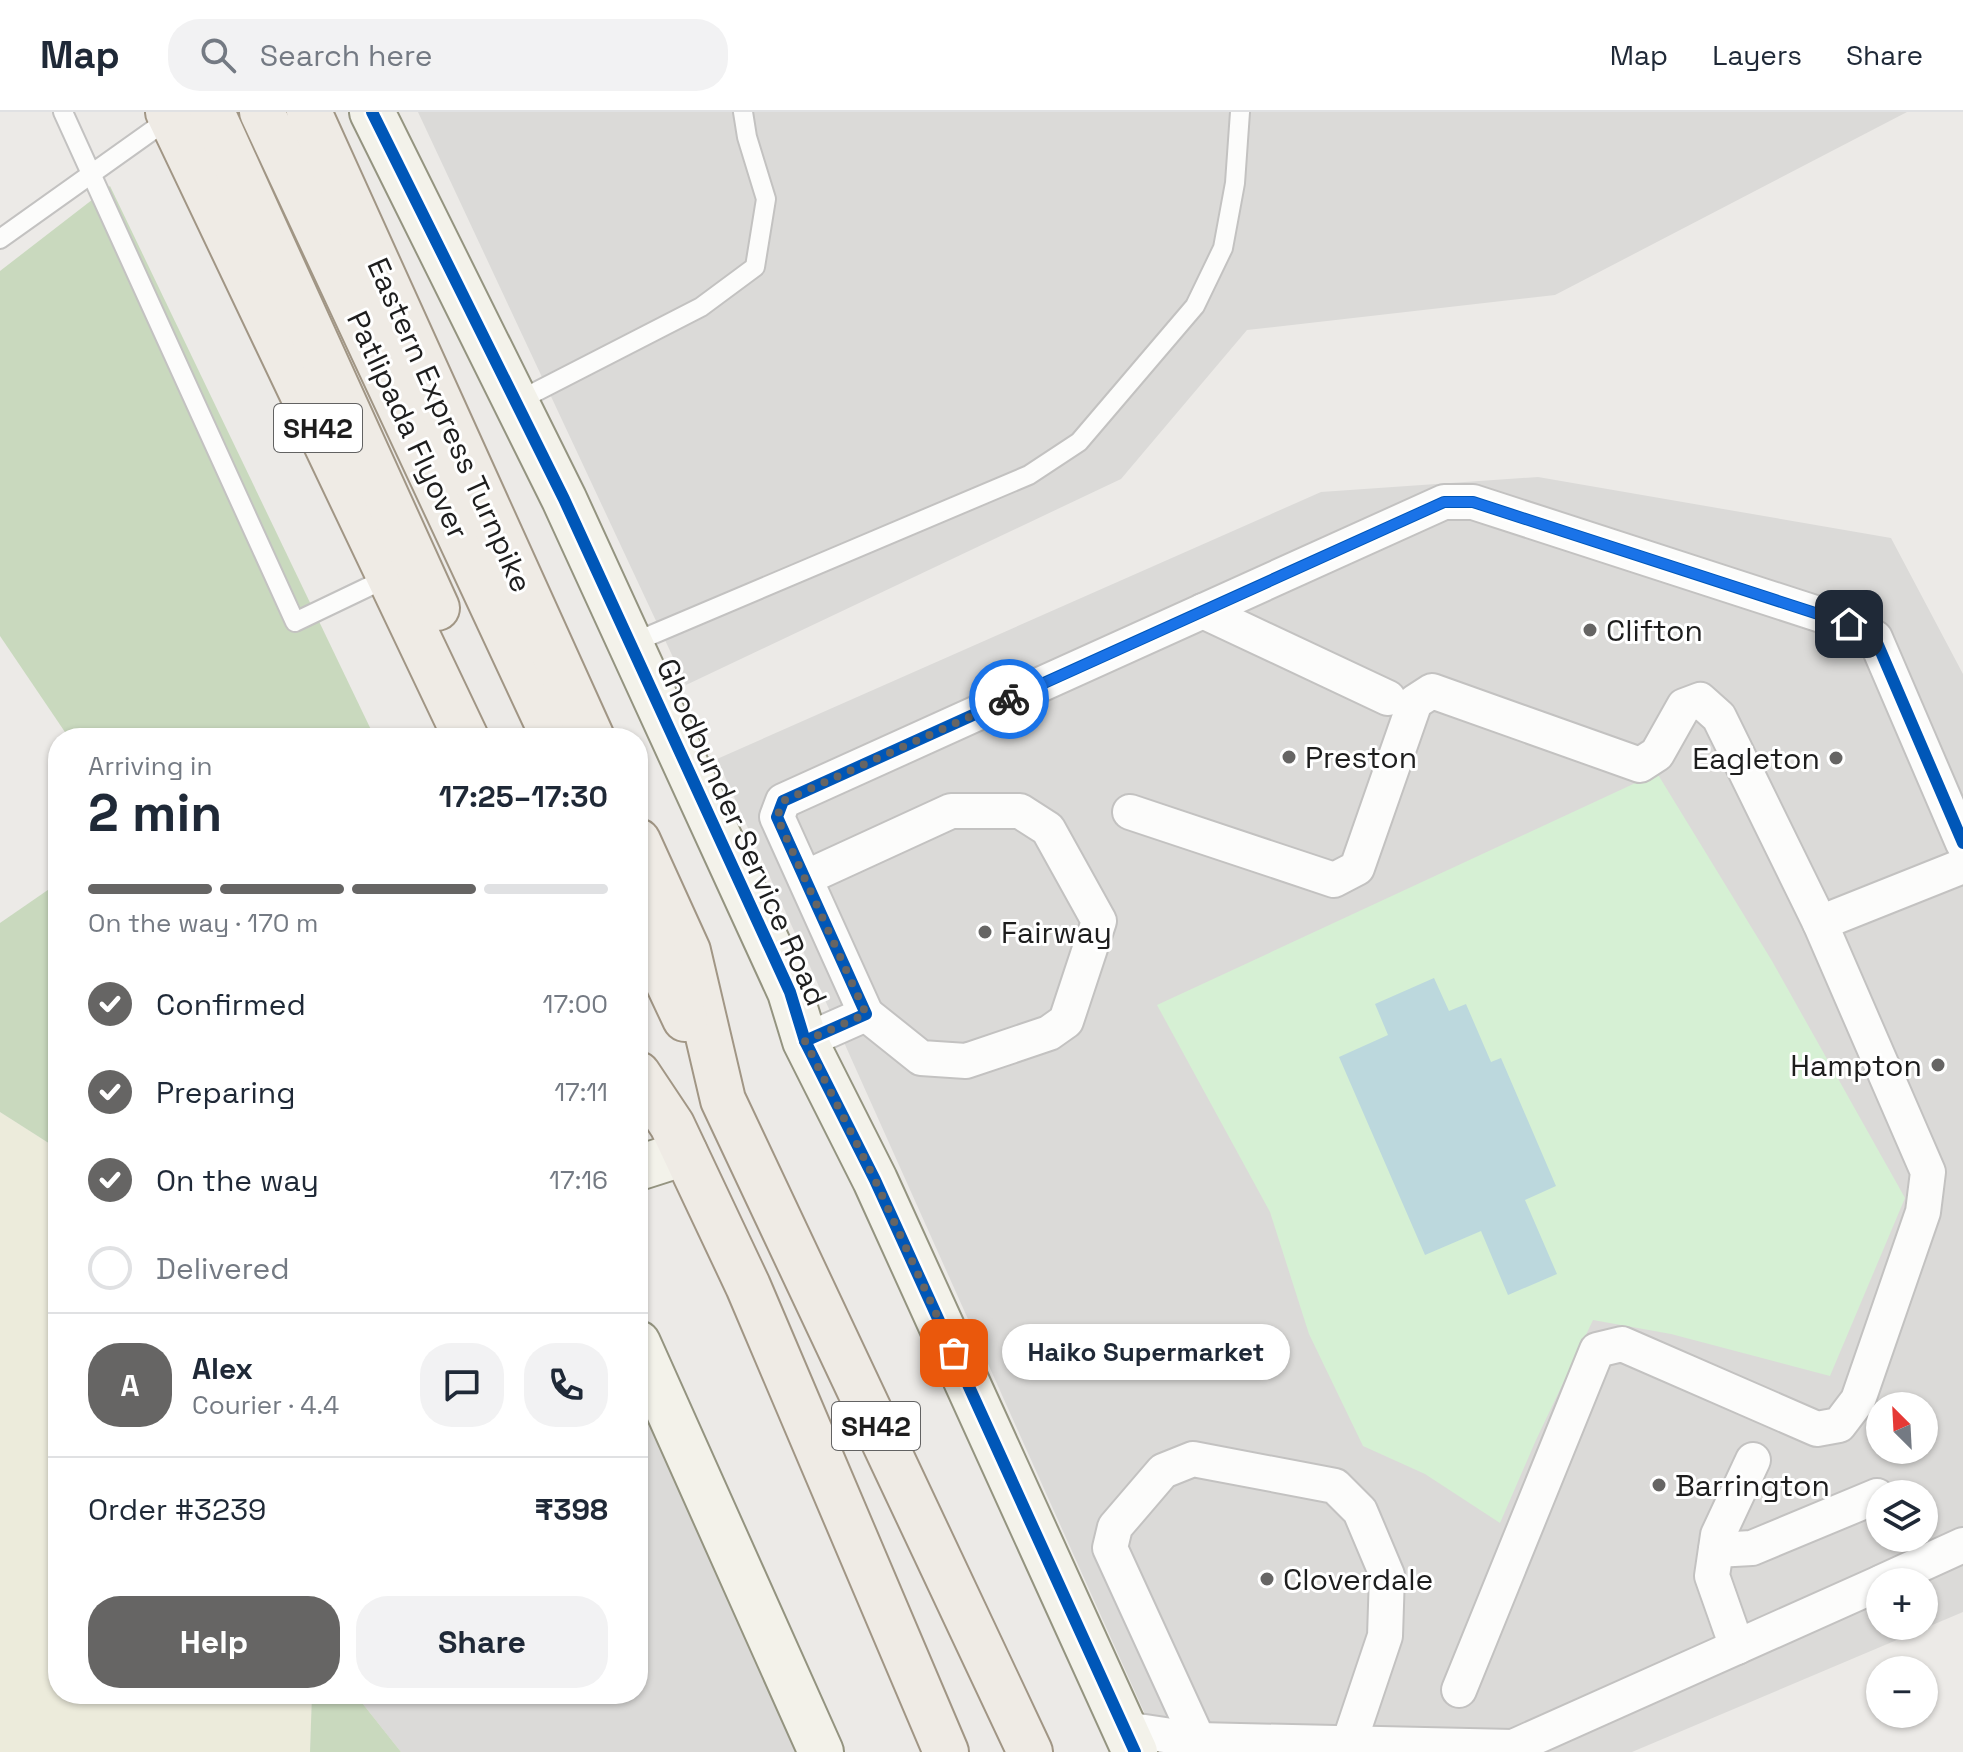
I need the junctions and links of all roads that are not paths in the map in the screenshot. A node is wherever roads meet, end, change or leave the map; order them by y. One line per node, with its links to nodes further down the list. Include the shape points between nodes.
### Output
1 (63, 112): 8 (lane)
2 (262, 112): 17 (main road, Patlipada Flyover)
3 (309, 112): 18 (main road, Eastern Express Turnpike)
4 (372, 112): 10 (street, Ghodbunder Service Road)
5 (743, 112): 10 (lane, via 766,199 755,267 701,307)
6 (1240, 112): 13 (lane, via 1223,248 1195,306 1079,442 1029,475)
7 (183, 114): 8 (lane); 11 (main road, SH42); 16 (main road, Patlipada Flyover)
8 (91, 174): 9 (lane); 11 (lane, via 295,622)
9 (0, 239)
10 (516, 402): 13 (street, Ghodbunder Service Road)
11 (389, 577): 15 (main road, SH42)
12 (1203, 611): 14 (street); 20 (street, via 1444,502 1473,502 1849,624 1875,638); 23 (street, via 783,801 777,817)
13 (630, 644): 27 (street, Ghodbunder Service Road, via 790,992)
14 (1388, 698)
15 (461, 728)
16 (491, 728)
17 (549, 728)
18 (587, 728)
19 (1130, 812): 24 (street, via 1334,880 1357,868 1415,702 1432,691 1640,765 1657,754 1684,706 1700,700 1719,717)
20 (1963, 843)
21 (648, 863): 29 (main road, SH42, via 688,951)
22 (1963, 866): 24 (street)
23 (805, 878): 26 (street); 26 (street, via 951,811 1020,811 1048,829 1099,921 1066,1021 1049,1033 966,1061 921,1058)
24 (1820, 923): 40 (street, via 1928,1172 1923,1212 1858,1400 1839,1425 1817,1429 1622,1344 1597,1350)
25 (648, 941): 29 (main road)
26 (866, 1014): 27 (street)
27 (805, 1041): 42 (street, Ghodbunder Service Road, via 875,1180)
28 (648, 1078): 30 (main road)
29 (723, 1100): 46 (main road, SH42)
30 (679, 1139): 31 (street); 45 (main road, SH42, via 748,1286)
31 (648, 1161)
32 (648, 1365): 44 (street)
33 (1753, 1460): 36 (street)
34 (1866, 1501): 36 (street, via 1752,1548)
35 (1963, 1545): 37 (street)
36 (1716, 1550): 39 (street, via 1712,1576)
37 (1912, 1568)
38 (1866, 1589): 39 (street)
39 (1737, 1647): 43 (street, via 1513,1747)
40 (1459, 1690)
41 (1198, 1740): 42 (street); 43 (street); 43 (street, via 1110,1548 1115,1527 1163,1471 1193,1459 1335,1486 1360,1511 1387,1575 1385,1636)
42 (1130, 1741)
43 (1349, 1743)
44 (821, 1752)
45 (946, 1752)
46 (1030, 1752)

